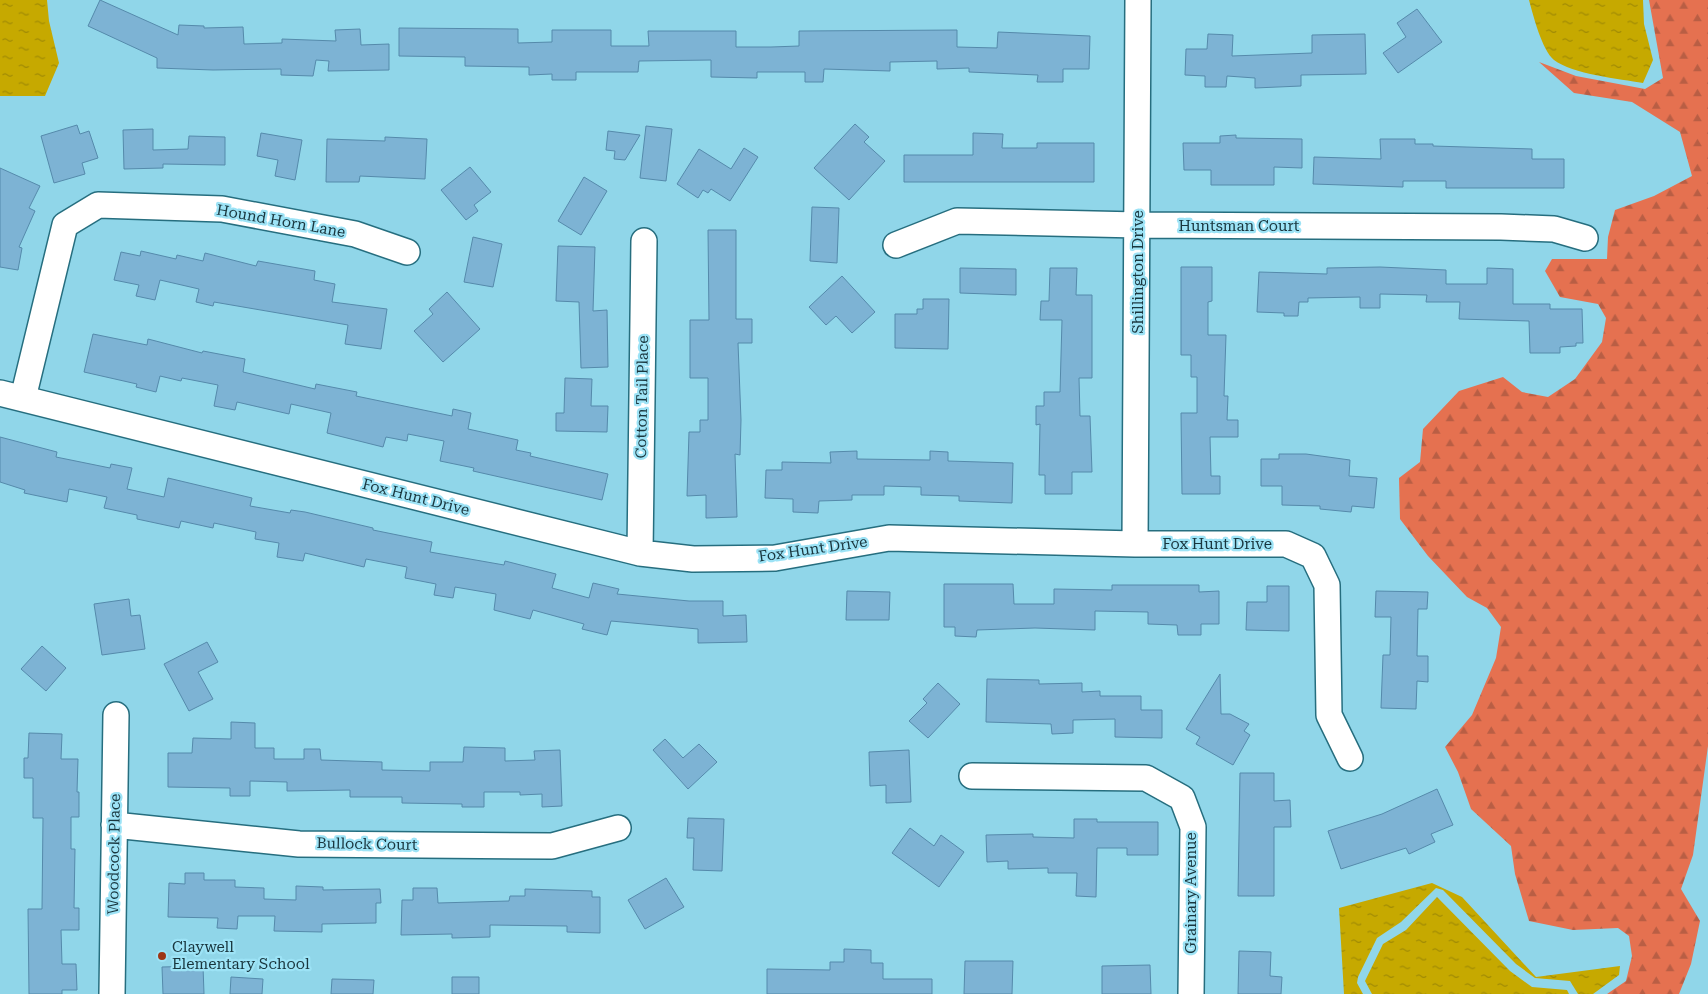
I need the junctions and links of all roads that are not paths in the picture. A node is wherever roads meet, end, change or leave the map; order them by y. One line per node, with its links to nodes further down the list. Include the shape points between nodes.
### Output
1 (1138, 0): 2 (street, Shillington Drive)
2 (1138, 225): 3 (street, Huntsman Court, via 1501,227 1554,229); 5 (street, Huntsman Court, via 958,220); 8 (street, Shillington Drive)
3 (1585, 238)
4 (644, 241): 9 (street, Cotton Tail Place)
5 (896, 245)
6 (407, 252): 7 (street, Hound Horn Lane, via 355,234 222,209 98,205 65,225)
7 (11, 395): 9 (street, Fox Hunt Drive)
8 (1135, 544): 9 (street, Fox Hunt Drive, via 889,538 775,558 693,559); 11 (street, Fox Hunt Drive, via 1286,544 1314,556 1327,585 1329,715)
9 (640, 553)
10 (116, 715): 13 (street, Woodcock Place)
11 (1350, 758)
12 (972, 776): 16 (street, Grainary Avenue, via 1146,778 1182,798 1192,827)
13 (114, 825): 14 (street, Bullock Court, via 299,844 552,846); 15 (street, Woodcock Place)
14 (618, 828)
15 (112, 994)
16 (1191, 994)

